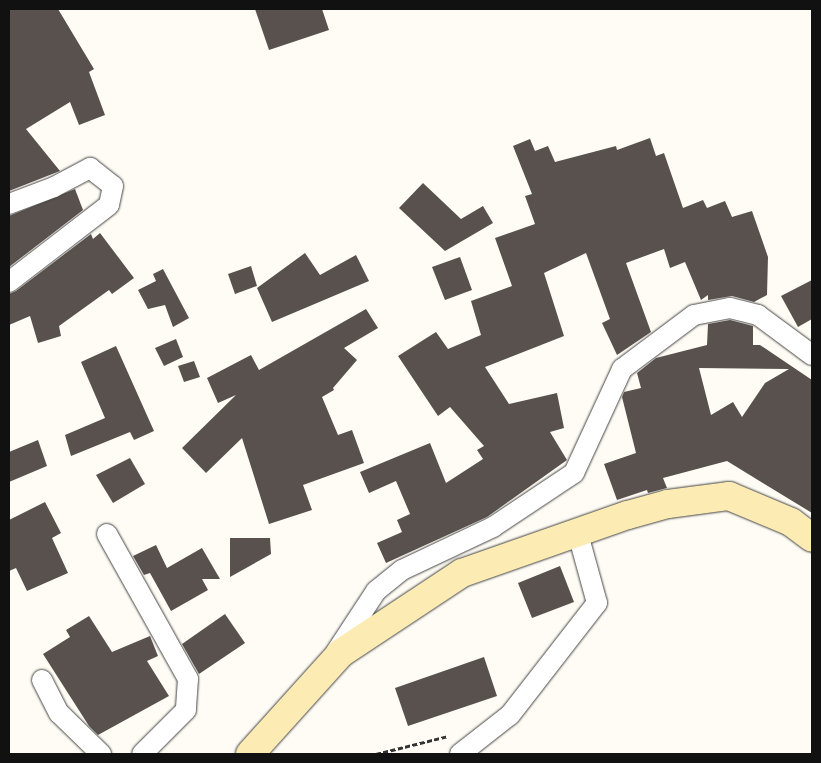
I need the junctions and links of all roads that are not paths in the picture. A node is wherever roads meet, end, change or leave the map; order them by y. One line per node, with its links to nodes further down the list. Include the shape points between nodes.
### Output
1 (9, 204): 2 (street, via 54,187 90,168 113,186 109,206)
2 (9, 282)
3 (812, 355): 7 (street, via 758,315 730,308 694,315 622,369 574,474 493,527 402,570 376,590)
4 (107, 534): 10 (street, via 188,679 186,710)
5 (578, 534): 6 (main road, via 668,504 729,496 791,522); 7 (main road, via 462,573 341,653); 12 (street, via 598,603 510,715)
6 (812, 538)
7 (324, 671): 11 (main road)
8 (42, 680): 9 (street, via 59,713)
9 (101, 754)
10 (142, 754)
11 (250, 754)
12 (460, 754)

